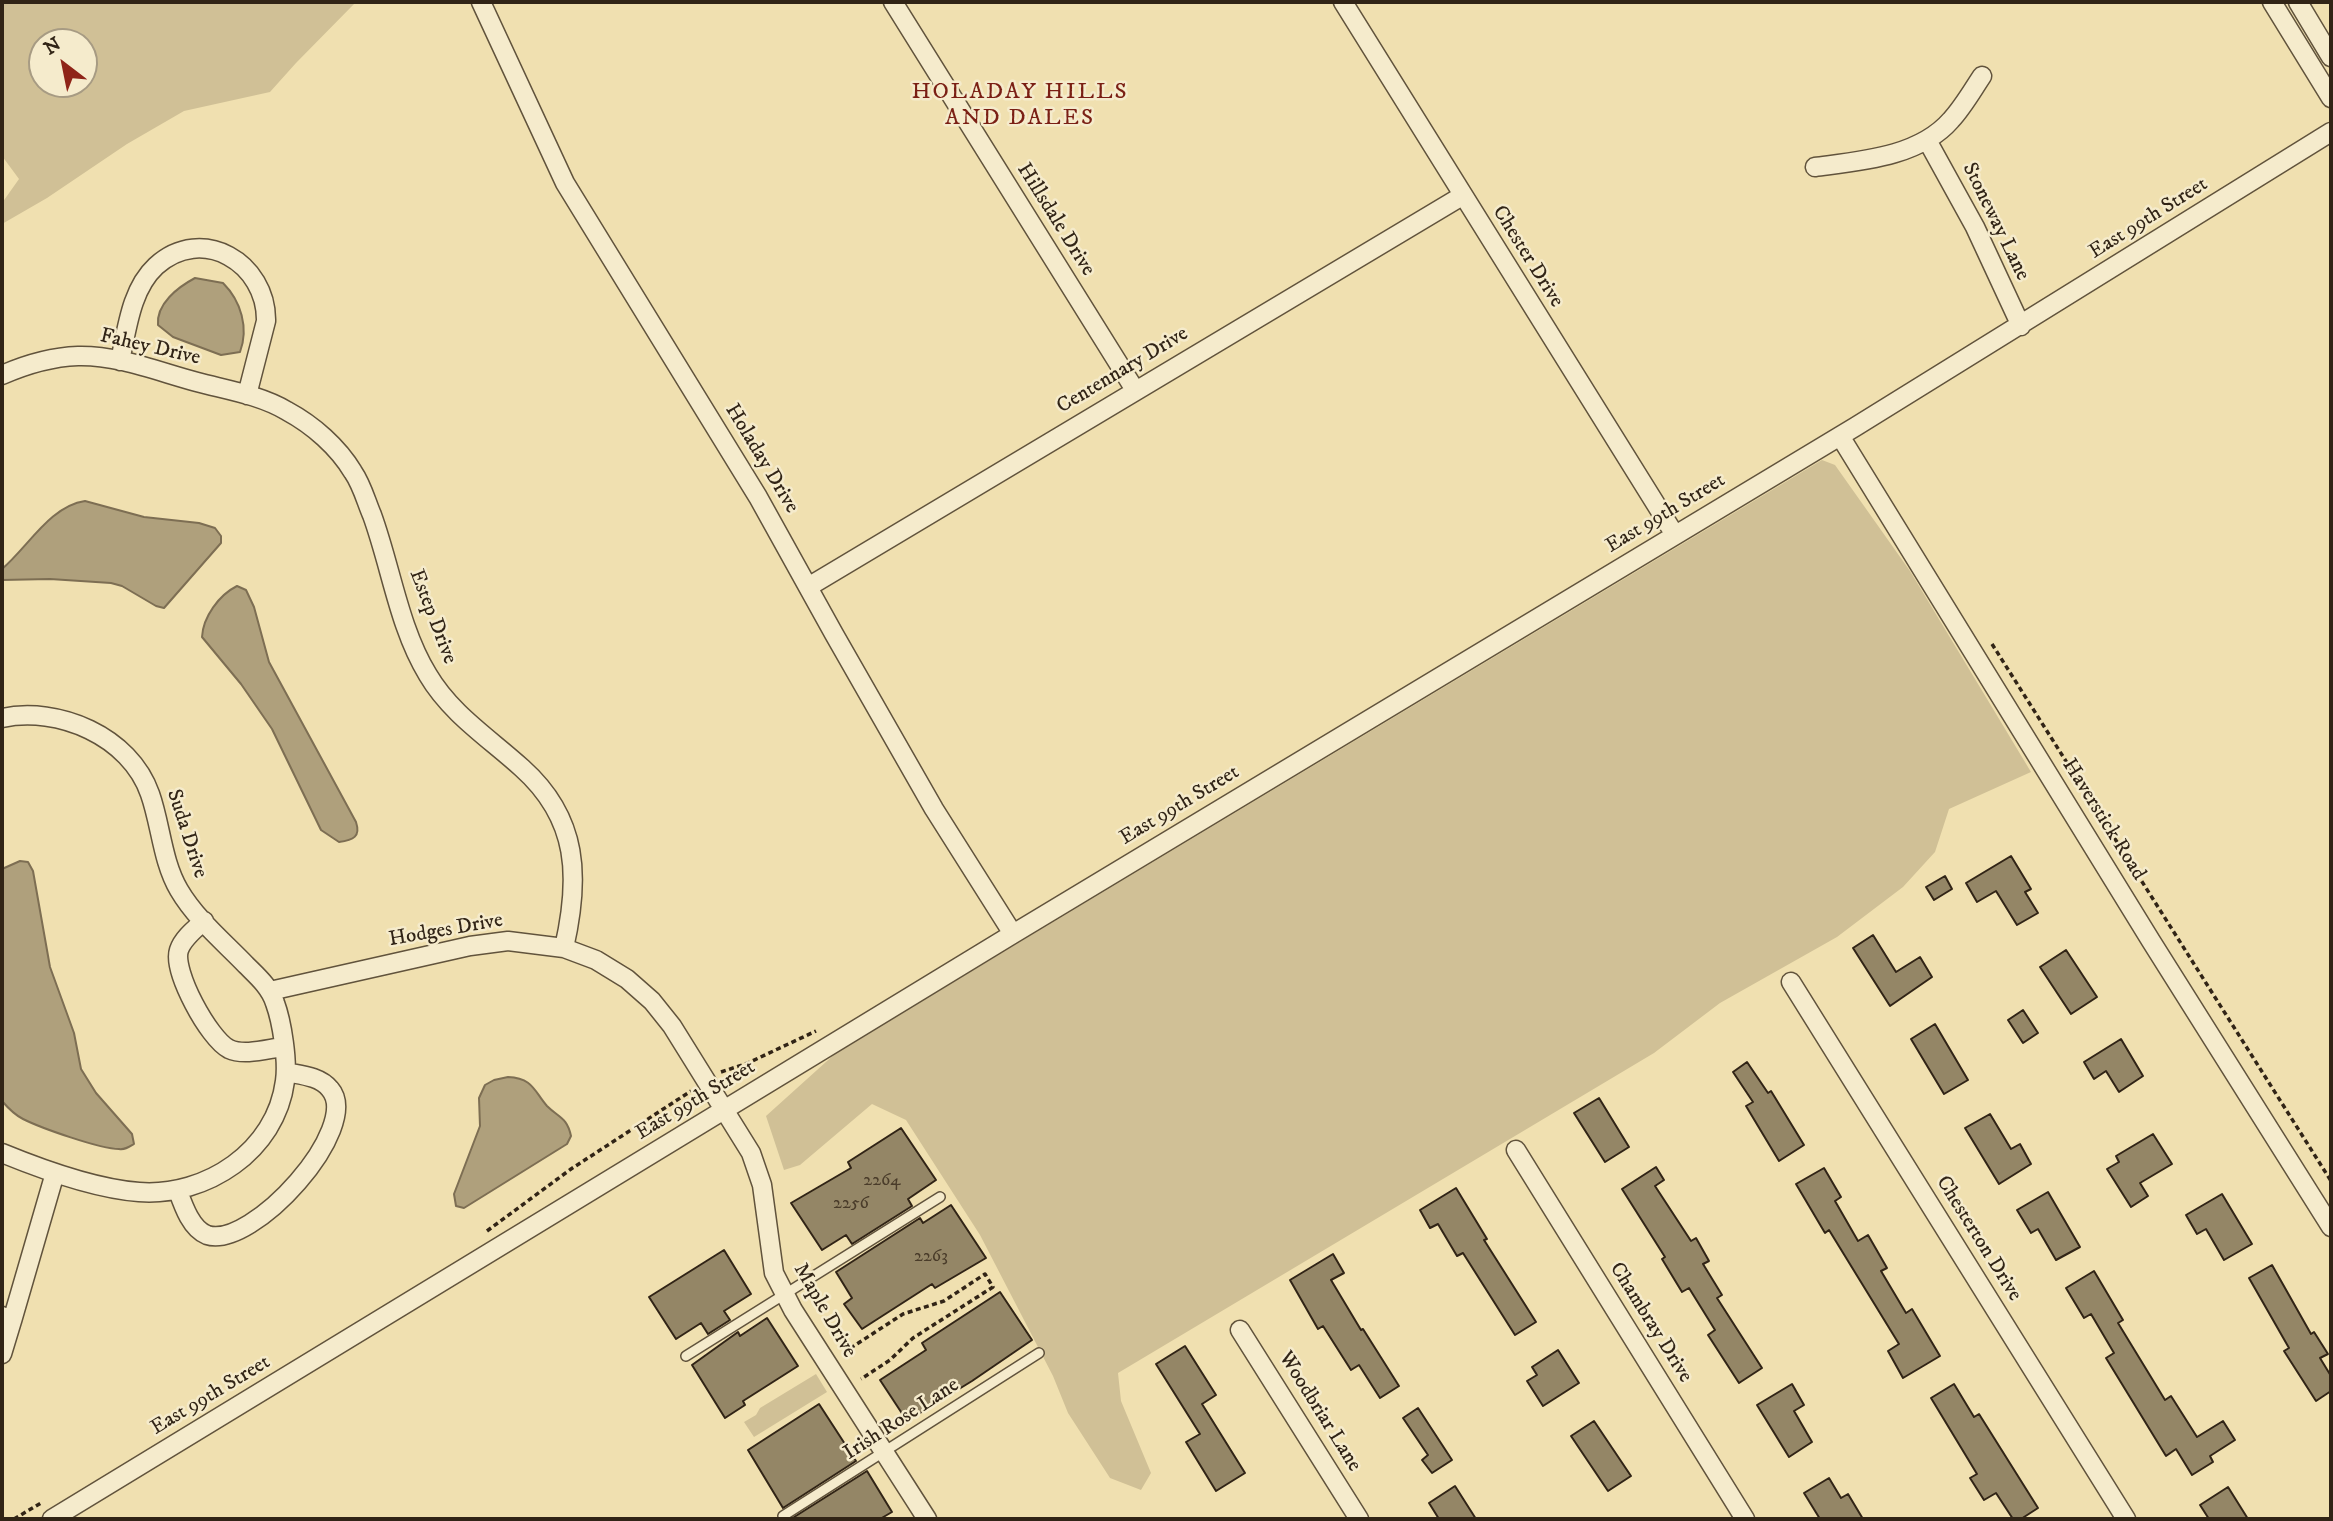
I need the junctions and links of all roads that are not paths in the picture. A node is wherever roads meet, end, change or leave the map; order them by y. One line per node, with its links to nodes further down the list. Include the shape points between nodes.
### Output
1 (481, 2): 20 (street, Holaday Drive, via 565,183 751,485)
2 (893, 2): 16 (street, Hillsdale Drive)
3 (1343, 2): 12 (street, Chester Drive)
4 (2272, 2): 8 (street)
5 (2298, 2): 6 (street)
6 (2331, 57)
7 (1982, 76): 10 (street, via 1951,121)
8 (2331, 98)
9 (2331, 132): 13 (street, East 99th Street)
10 (1927, 140): 11 (street, via 1885,155); 13 (street, Stoneway Lane, via 1975,227)
11 (1815, 167)
12 (1462, 197): 16 (street, Centennary Drive); 19 (street, Chester Drive)
13 (2021, 326): 18 (street, East 99th Street)
14 (120, 361): 15 (street, Fahey Drive, via 65,356); 17 (street, Fahey Drive); 17 (street, via 139,289 155,267 182,251 225,253 255,279 266,311)
15 (2, 375)
16 (1135, 390): 20 (street, Centennary Drive)
17 (247, 395): 24 (street, Estep Drive, via 288,411 346,461 365,496 405,622 427,674 457,713 523,768 551,802 568,840 574,873)
18 (1840, 436): 19 (street, East 99th Street); 35 (street, Haverstick Road)
19 (1675, 535): 23 (street, East 99th Street)
20 (808, 587): 23 (street, Holaday Drive, via 934,808)
21 (2, 718): 22 (street, Suda Drive, via 36,715 74,723 129,760 150,793 174,880)
22 (204, 921): 26 (street, Suda Drive); 27 (street, via 180,946 178,962 205,1024 219,1042 235,1051)
23 (1013, 934): 29 (street, East 99th Street)
24 (564, 948): 26 (street, Hodges Drive, via 491,942); 29 (street, Hodges Drive, via 611,969 652,1001)
25 (1791, 982): 48 (street, Chesterton Drive)
26 (270, 991): 27 (street)
27 (283, 1047): 28 (street)
28 (286, 1072): 33 (street, via 273,1118 250,1150 215,1177); 33 (street, via 325,1084 336,1104 323,1144 302,1177 253,1222 217,1237 201,1232)
29 (726, 1109): 36 (street, Maple Drive, via 751,1153 762,1185 774,1273); 44 (street, East 99th Street)
30 (1516, 1150): 47 (street, Chambray Drive)
31 (2, 1153): 32 (street)
32 (55, 1173): 33 (street, via 127,1191); 37 (street)
33 (178, 1191)
34 (940, 1197): 36 (lane)
35 (2331, 1227)
36 (785, 1293): 41 (lane); 42 (street, Maple Drive)
37 (7, 1318): 40 (street)
38 (1240, 1330): 46 (street, Woodbriar Lane)
39 (1039, 1353): 42 (lane, Irish Rose Lane)
40 (2, 1354)
41 (686, 1356)
42 (884, 1452): 43 (lane, Irish Rose Lane); 45 (street, Maple Drive)
43 (783, 1516)
44 (51, 1519)
45 (927, 1519)
46 (1359, 1519)
47 (1745, 1519)
48 (2126, 1519)

